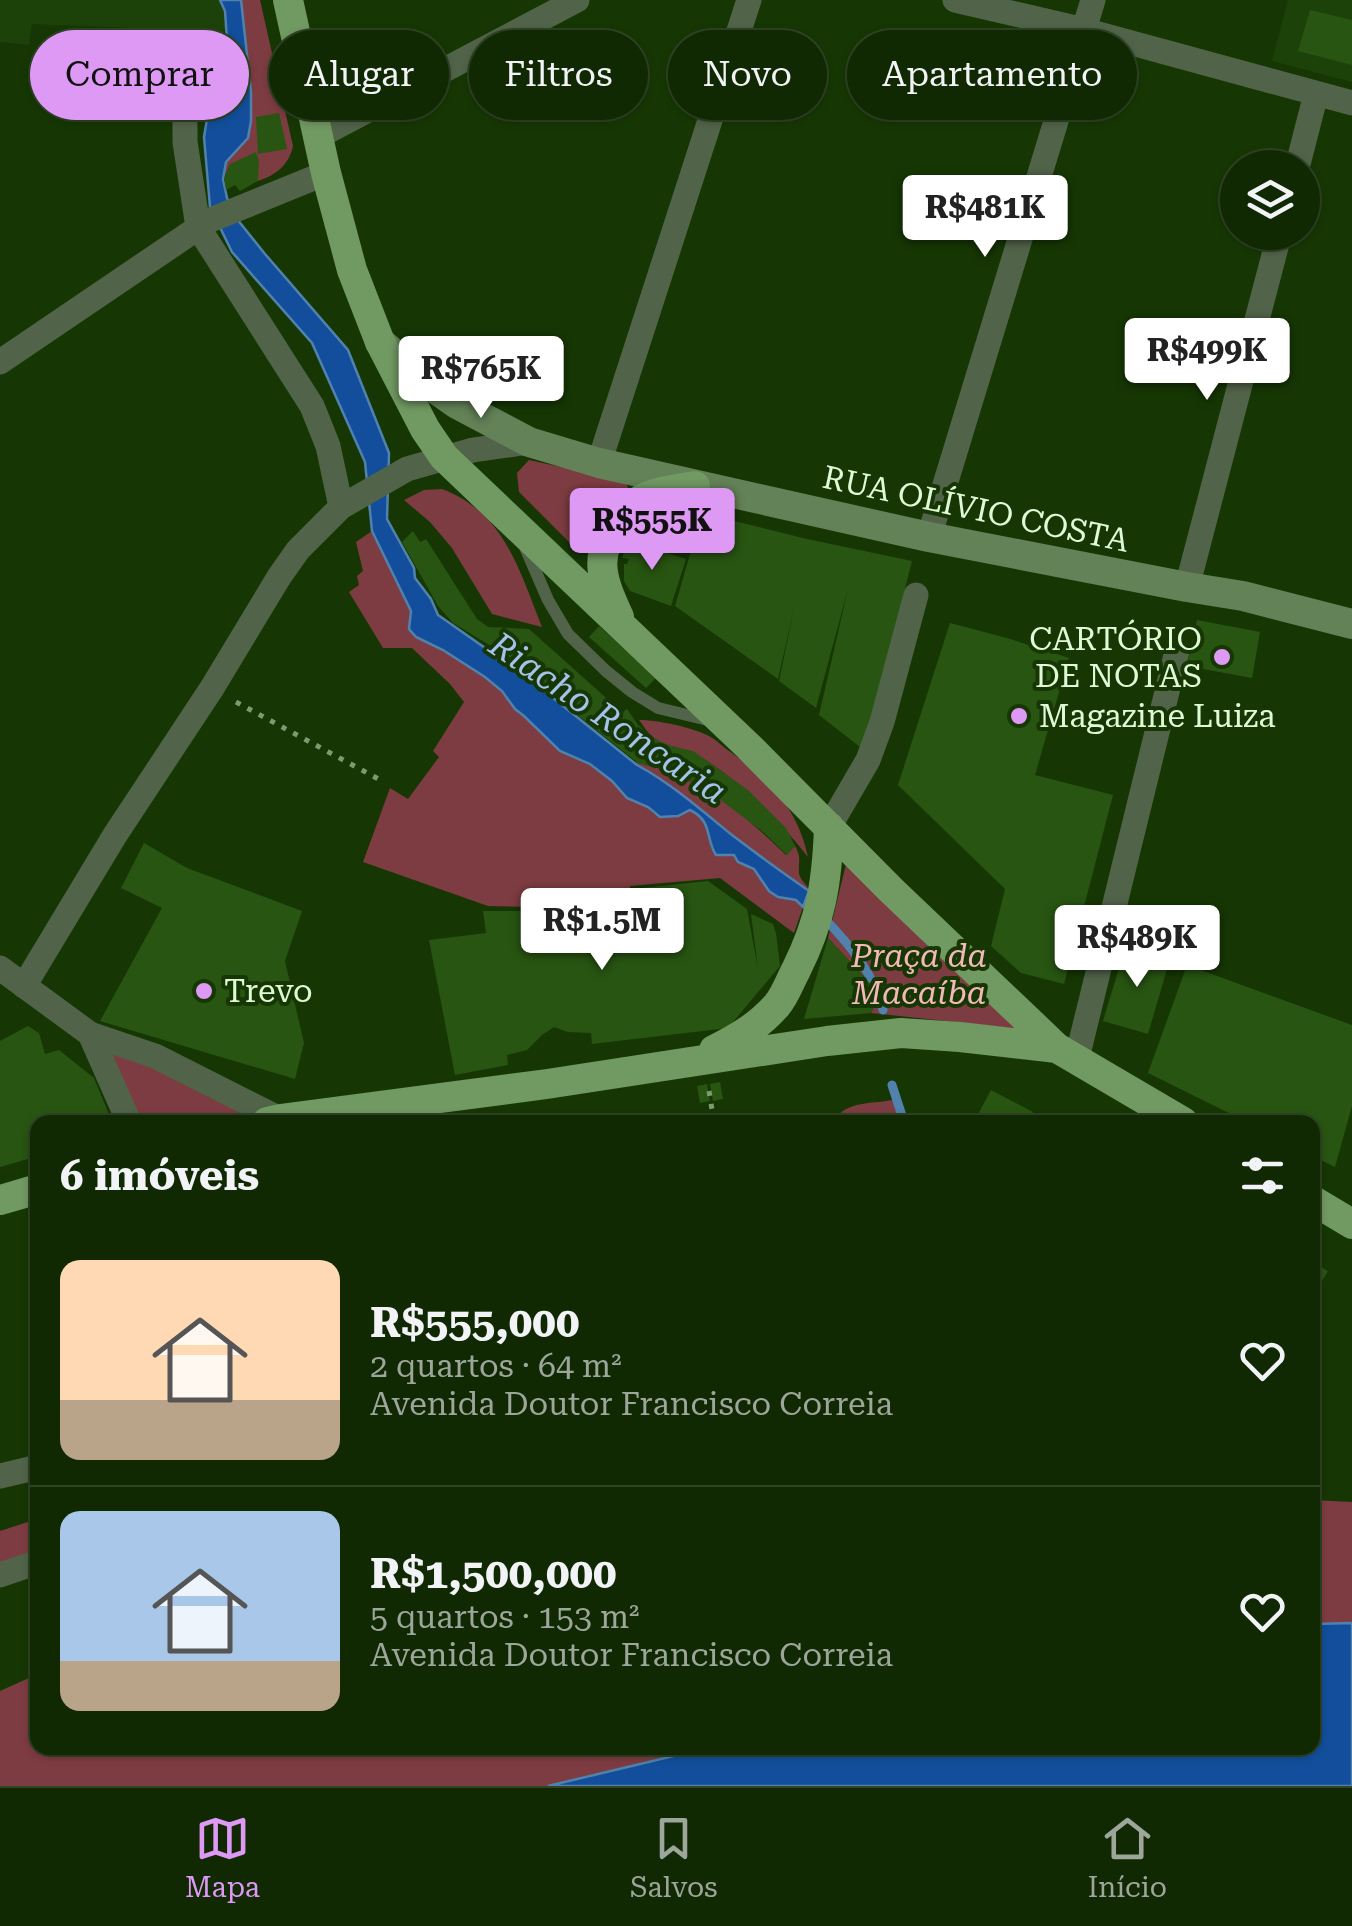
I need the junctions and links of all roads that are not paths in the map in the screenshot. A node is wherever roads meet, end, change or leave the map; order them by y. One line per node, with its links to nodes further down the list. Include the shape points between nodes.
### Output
1 (288, 0): 12 (main road)
2 (577, 0): 12 (street)
3 (749, 0): 21 (street)
4 (956, 0): 6 (street)
5 (1093, 0): 6 (street)
6 (1084, 30)
7 (1137, 45): 8 (street)
8 (1316, 94): 9 (street); 13 (street)
9 (1352, 103)
10 (186, 120): 15 (street)
11 (1057, 120): 25 (street)
12 (319, 136): 14 (main road)
13 (1302, 150)
14 (326, 173): 15 (street); 17 (main road)
15 (203, 224): 18 (street); 23 (street, via 312,406)
16 (1275, 250): 26 (street)
17 (380, 342): 19 (street, via 458,404); 20 (main road)
18 (0, 362)
19 (528, 442): 20 (street); 21 (street, RUA OLÍVIO COSTA)
20 (444, 457): 23 (street, via 407,469); 24 (main road)
21 (599, 463): 22 (street, RUA OLÍVIO COSTA)
22 (695, 486): 25 (street, RUA OLÍVIO COSTA); 31 (main road, via 632,505 603,548 605,587)
23 (348, 503): 36 (street, via 279,577)
24 (517, 528): 31 (main road); 33 (lane, via 568,634 606,671 658,708)
25 (930, 536): 26 (street, RUA OLÍVIO COSTA)
26 (1186, 587): 28 (street, RUA OLÍVIO COSTA)
27 (916, 595): 34 (street, via 868,760)
28 (1243, 596): 29 (street, RUA OLÍVIO COSTA); 30 (street, RUA OLÍVIO COSTA)
29 (1352, 601)
30 (1352, 624)
31 (624, 629): 33 (main road)
32 (1177, 651): 38 (street)
33 (724, 724): 34 (main road)
34 (829, 827): 38 (main road); 39 (main road, via 821,910 779,1003 744,1035)
35 (0, 968): 36 (street)
36 (24, 986): 37 (street)
37 (90, 1034): 40 (street); 41 (street, via 155,1056)
38 (1067, 1053): 39 (main road, via 901,1033); 43 (main road)
39 (689, 1062): 42 (main road)
40 (126, 1115)
41 (265, 1115)
42 (320, 1115)
43 (1171, 1115)
44 (30, 1191): 45 (main road)
45 (0, 1200)
46 (1320, 1205): 47 (main road)
47 (1352, 1224)
48 (30, 1468): 49 (street)
49 (0, 1476)
50 (30, 1565): 51 (street)
51 (0, 1575)

